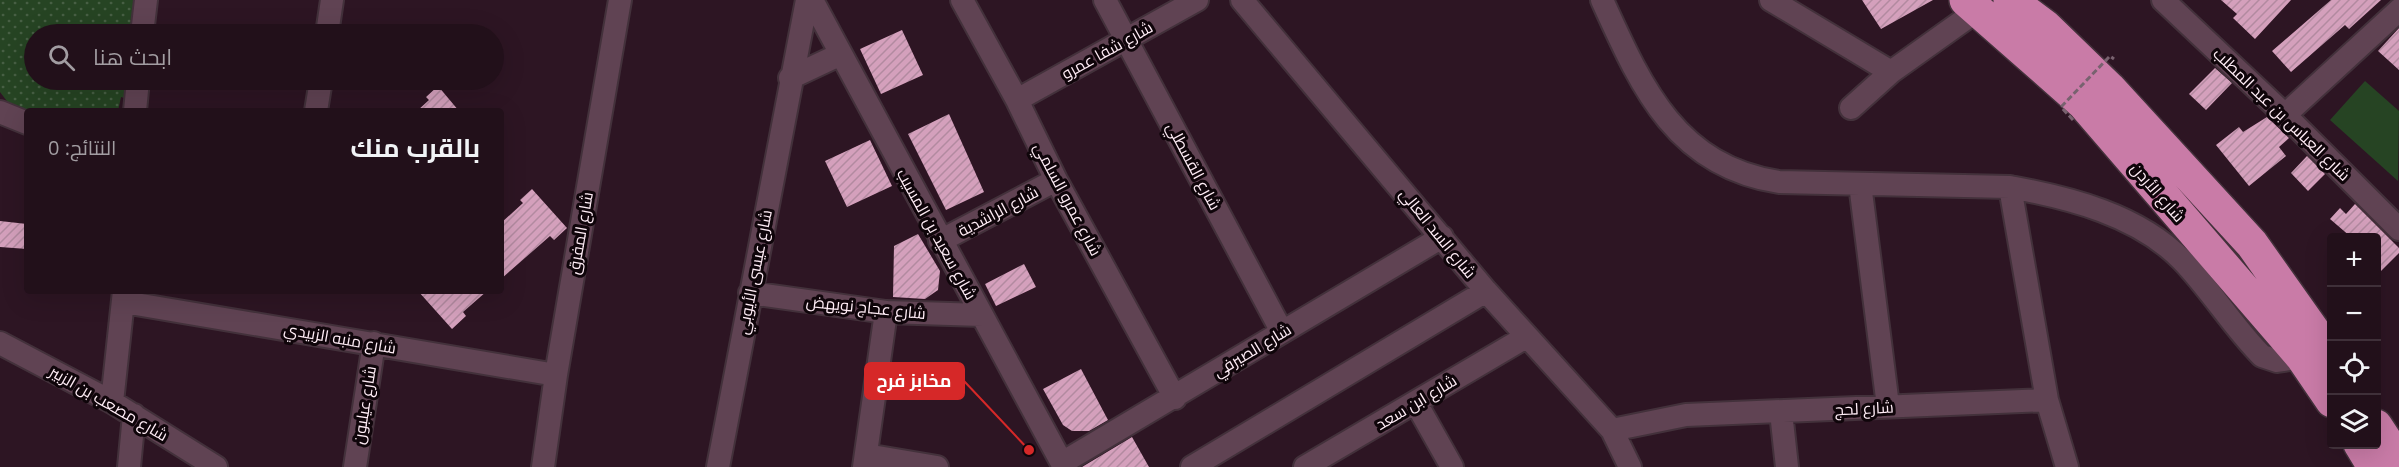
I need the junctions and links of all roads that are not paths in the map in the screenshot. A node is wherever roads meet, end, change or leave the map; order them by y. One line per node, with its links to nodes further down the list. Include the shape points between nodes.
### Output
1 (146, 0): 16 (street)
2 (332, 0): 17 (street)
3 (620, 0): 48 (street, شارع المفرق)
4 (807, 0): 21 (street, شارع عيسى الأيوبي)
5 (812, 0): 19 (street, شارع سعيد بن المسيب)
6 (962, 0): 24 (street, شارع عمرو السلمي)
7 (1105, 0): 18 (street, شارع القسطلي)
8 (1197, 0): 18 (street, شارع شفا عمرو)
9 (1242, 0): 36 (street, شارع السد العالي)
10 (1602, 0): 33 (street, via 1661,114 1697,149 1753,178)
11 (1771, 0): 20 (street)
12 (2010, 0): 29 (highway, شارع الأردن, via 2046,27)
13 (2163, 0): 30 (street, شارع العباس بن عبد المطلب)
14 (1972, 5): 20 (street); 29 (highway, شارع الأردن)
15 (2399, 10): 30 (street)
16 (143, 24)
17 (328, 24)
18 (1126, 38): 24 (street, شارع شفا عمرو); 43 (street, شارع القسطلي)
19 (841, 54): 21 (street); 37 (street, شارع سعيد بن المسيب)
20 (1891, 72): 27 (street)
21 (790, 78): 39 (street, شارع عيسى الأيوبي)
22 (137, 90): 25 (street)
23 (319, 90): 26 (street)
24 (1017, 100): 32 (street, شارع عمرو السلمي)
25 (135, 108)
26 (316, 108)
27 (1851, 108)
28 (0, 112): 31 (street)
29 (2098, 115): 47 (highway, شارع الأردن, via 2252,244)
30 (2285, 115): 35 (street, شارع العباس بن عبد المطلب)
31 (16, 124)
32 (1056, 180): 37 (street, شارع الراشدية); 50 (street, شارع عمرو السلمي)
33 (1860, 184): 34 (street); 54 (street)
34 (2010, 187): 47 (street, via 2110,213 2164,244 2262,356 2277,361); 51 (street)
35 (2399, 229)
36 (1442, 237): 38 (street, شارع السد العالي); 43 (street, شارع الصيرفي)
37 (940, 241): 42 (street, شارع سعيد بن المسيب)
38 (1486, 291): 44 (street, شارع السد العالي); 69 (street)
39 (750, 293): 41 (street, شارع عجاج نويهض); 67 (street, شارع عيسى الأيوبي)
40 (124, 296): 46 (street, شارع منبه الزبيدي); 52 (street)
41 (886, 312): 42 (street, شارع عجاج نويهض); 60 (street)
42 (982, 315): 62 (street, شارع سعيد بن المسيب)
43 (1282, 332): 50 (street, شارع الصيرفي)
44 (1526, 337): 53 (street, شارع ابن سعد); 57 (street, شارع السد العالي)
45 (0, 343): 52 (street, شارع مصعب بن الزبير)
46 (374, 344): 48 (street, شارع منبه الزبيدي); 65 (street, شارع عيلبون)
47 (2317, 357): 49 (highway, شارع الأردن)
48 (556, 375): 66 (street, شارع المفرق)
49 (2329, 395)
50 (1175, 398): 62 (street, شارع الصيرفي)
51 (2047, 400): 54 (street, شارع لحج); 74 (street)
52 (112, 402): 56 (street, شارع مصعب بن الزبير)
53 (1416, 403): 70 (street, شارع ابن سعد); 71 (street)
54 (1888, 406): 55 (street, شارع لحج)
55 (1781, 412): 57 (street, شارع لحج, via 1686,415); 73 (street)
56 (134, 415): 63 (street); 64 (street, شارع مصعب بن الزبير)
57 (1612, 430): 72 (street, شارع السد العالي)
58 (2381, 434): 61 (highway)
59 (2363, 449): 75 (highway)
60 (865, 461): 68 (street)
61 (2399, 461)
62 (1063, 465)
63 (129, 467)
64 (216, 467)
65 (355, 467)
66 (543, 467)
67 (718, 467)
68 (937, 467)
69 (1192, 467)
70 (1305, 467)
71 (1452, 467)
72 (1629, 467)
73 (1787, 467)
74 (2067, 467)
75 (2374, 467)

